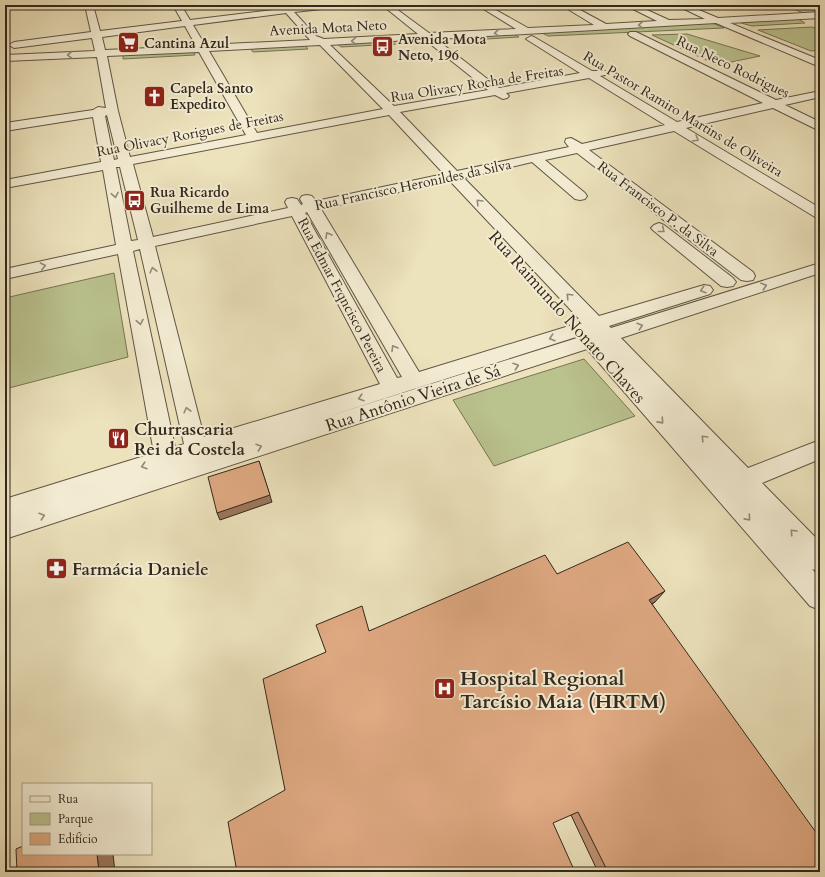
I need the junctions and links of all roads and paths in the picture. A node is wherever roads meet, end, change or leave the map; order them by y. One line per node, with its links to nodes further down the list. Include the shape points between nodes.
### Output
1 (79, 5): 24 (street)
2 (89, 5): 24 (street)
3 (177, 5): 17 (street)
4 (189, 5): 16 (street)
5 (331, 5): 12 (street)
6 (386, 5): 26 (street)
7 (481, 5): 25 (street, Rua Pastor Ramiro Martins de Oliveira)
8 (565, 5): 20 (street)
9 (629, 5): 18 (street)
10 (680, 5): 15 (street)
11 (692, 5): 15 (street)
12 (285, 8): 16 (street); 29 (street, Rua Raimundo Nonato Chaves)
13 (820, 15): 14 (street, Avenida Mota Neto)
14 (804, 16): 15 (street, Avenida Mota Neto); 15 (street, via 782,8)
15 (723, 19): 18 (street, Avenida Mota Neto); 21 (street); 22 (street)
16 (199, 21): 17 (street); 31 (street)
17 (187, 22): 24 (street); 32 (street)
18 (669, 24): 20 (street, Avenida Mota Neto, one-way to 20)
19 (820, 24): 21 (street, Avenida Mota Neto)
20 (605, 27): 25 (street, Avenida Mota Neto)
21 (746, 27): 22 (street, Avenida Mota Neto); 35 (street)
22 (736, 28): 23 (street, Avenida Mota Neto); 36 (street)
23 (638, 34): 27 (street, Avenida Mota Neto); 44 (street, Rua Neco Rodrigues)
24 (90, 35): 30 (street); 34 (street)
25 (529, 35): 26 (street, Avenida Mota Neto, one-way to 26); 27 (street, Avenida Mota Neto); 28 (street, Avenida Mota Neto); 38 (street, Rua Pastor Ramiro Martins de Oliveira)
26 (426, 36): 28 (street); 29 (street, Avenida Mota Neto, one-way to 29)
27 (544, 38): 38 (street, Rua Pastor Ramiro Martins de Oliveira)
28 (436, 44): 29 (street, Avenida Mota Neto); 42 (street)
29 (320, 45): 31 (street, Avenida Mota Neto); 46 (street, Rua Raimundo Nonato Chaves)
30 (5, 46)
31 (218, 52): 32 (street, Avenida Mota Neto)
32 (205, 53): 34 (street, Avenida Mota Neto); 40 (street)
33 (5, 58): 34 (street, Avenida Mota Neto, one-way to 33)
34 (96, 58): 37 (street, Avenida Mota Neto); 45 (street)
35 (820, 58)
36 (820, 64)
37 (5, 67)
38 (599, 76): 42 (street, Rua Olivacy Rocha de Freitas); 49 (street, Rua Pastor Ramiro Martins de Oliveira)
39 (239, 86): 40 (street)
40 (225, 88): 54 (street)
41 (820, 88): 44 (street, Rua Francisco Heronildes da Silva)
42 (501, 94): 46 (street, Rua Olivacy Rocha de Freitas)
43 (820, 94): 44 (street, Rua Francisco Heronildes da Silva)
44 (775, 101): 47 (street, Rua Neco Rodrigues); 49 (street, Rua Francisco Heronildes da Silva); 52 (street, Rua Neco Rodrigues)
45 (106, 113): 48 (street); 51 (street); 57 (street); 58 (street)
46 (390, 113): 53 (street, Rua Olivacy Rorigues de Freitas); 59 (street, Rua Raimundo Nonato Chaves)
47 (820, 119)
48 (5, 122)
49 (677, 122): 55 (street, Rua Francisco Heronildes da Silva); 62 (street, Rua Pastor Ramiro Martins de Oliveira); 65 (street, Rua Pastor Ramiro Martins de Oliveira, one-way to 65)
50 (261, 123): 53 (street)
51 (5, 127)
52 (820, 127)
53 (268, 136): 54 (street, Rua Olivacy Rorigues de Freitas)
54 (254, 138): 57 (street, Rua Olivacy Rorigues de Freitas)
55 (567, 146): 56 (street, Rua Francisco Heronildes da Silva); 59 (street, Rua Francisco Heronildes da Silva); 64 (street, Rua Francisco P. da Silva); 74 (street, Rua Francisco P. da Silva)
56 (535, 158): 59 (street, Rua Francisco Heronildes da Silva); 61 (street)
57 (126, 162): 58 (street, Rua Olivacy Rorigues de Freitas); 67 (street)
58 (109, 165): 60 (street, Rua Olivacy Rorigues de Freitas); 68 (street, one-way to 68)
59 (444, 173): 63 (street, Rua Francisco Heronildes da Silva); 70 (street, Rua Raimundo Nonato Chaves); 78 (street, Rua Raimundo Nonato Chaves, one-way to 59)
60 (5, 184)
61 (580, 196)
62 (820, 202)
63 (302, 205): 67 (street, Rua Francisco Heronildes da Silva); 76 (street, Rua Edmar Frqncisco Pereira, one-way to 63); 77 (street, Rua Edmar Frqncisco Pereira)
64 (636, 210)
65 (820, 214)
66 (649, 220): 75 (street, Rua Francisco P. da Silva, one-way to 75)
67 (145, 238): 68 (street, Rua Francisco Heronildes da Silva); 81 (street, one-way to 67)
68 (124, 243): 71 (street, Rua Francisco Heronildes da Silva); 73 (street, Rua Francisco Heronildes da Silva, one-way to 68); 83 (street, one-way to 83)
69 (820, 253): 74 (street, Rua Antônio Vieira de Sá)
70 (515, 260)
71 (5, 263)
72 (820, 268): 78 (street, Rua Antônio Vieira de Sá, one-way to 72)
73 (5, 274)
74 (746, 276): 75 (street, Rua Antônio Vieira de Sá)
75 (727, 282): 78 (street, Rua Antônio Vieira de Sá, one-way to 78)
76 (357, 286): 77 (street); 79 (street, Rua Edmar Frqncisco Pereira, one-way to 76)
77 (339, 290): 80 (street, Rua Edmar Frqncisco Pereira)
78 (588, 330): 79 (street, Rua Antônio Vieira de Sá, one-way to 79); 83 (street, Rua Antônio Vieira de Sá, one-way to 78); 84 (street, Rua Raimundo Nonato Chaves, one-way to 78); 85 (street, Rua Raimundo Nonato Chaves, one-way to 85)
79 (414, 381): 80 (street, Rua Antônio Vieira de Sá)
80 (392, 388): 81 (street, Rua Antônio Vieira de Sá, one-way to 81)
81 (196, 449): 83 (street, Rua Antônio Vieira de Sá)
82 (820, 449): 84 (street)
83 (174, 465): 86 (street, Rua Antônio Vieira de Sá, one-way to 86); 87 (street, Rua Antônio Vieira de Sá, one-way to 83)
84 (744, 479): 85 (street); 88 (street, Rua Raimundo Nonato Chaves, one-way to 84)
85 (722, 489): 89 (street, Rua Raimundo Nonato Chaves, one-way to 89)
86 (5, 509)
87 (5, 528)
88 (820, 560)
89 (820, 597)

